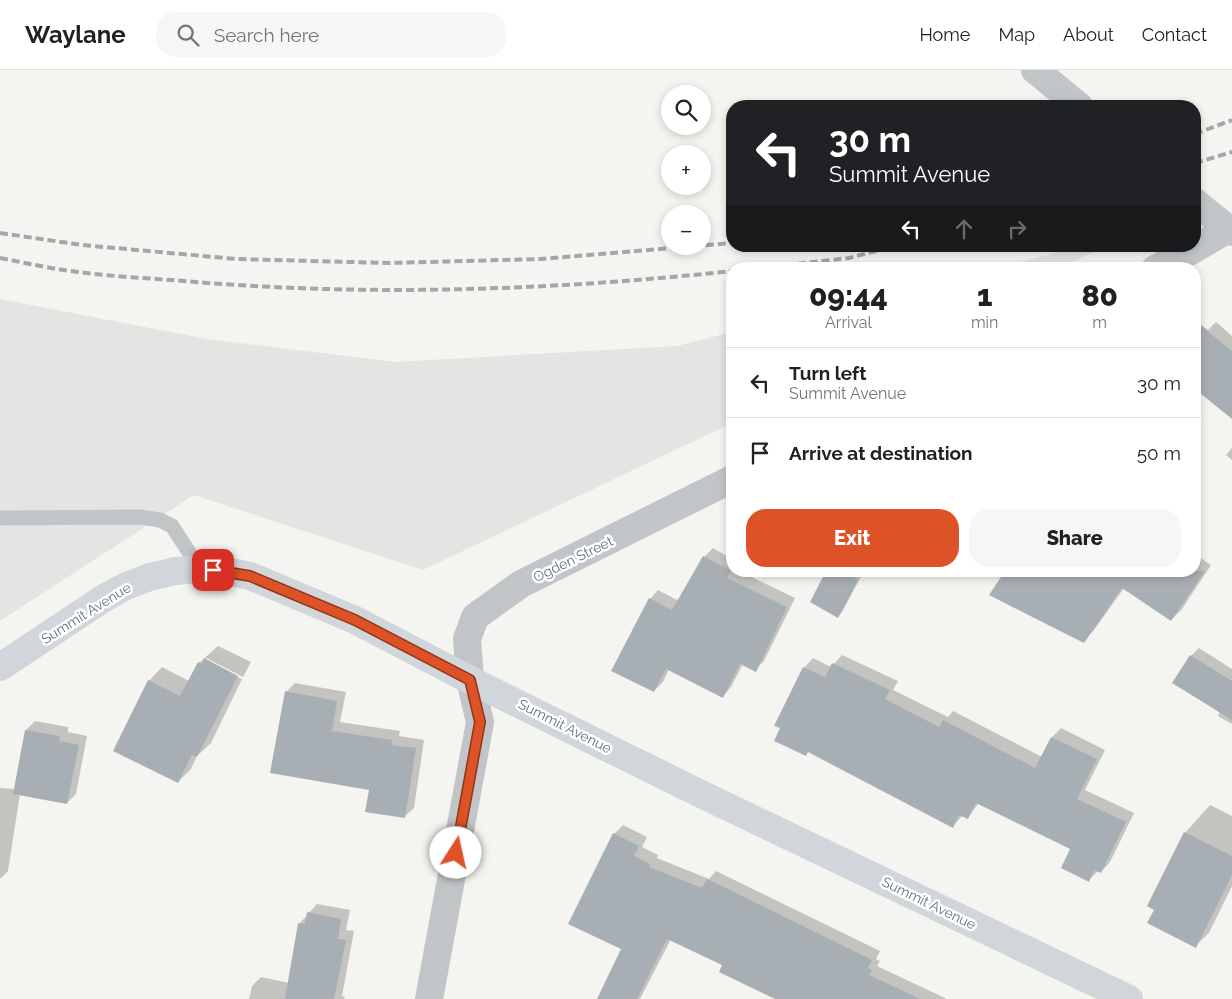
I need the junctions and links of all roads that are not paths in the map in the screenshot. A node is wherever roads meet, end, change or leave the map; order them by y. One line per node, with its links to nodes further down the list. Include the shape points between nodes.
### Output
1 (1035, 70): 2 (street)
2 (1072, 100)
3 (1201, 207): 4 (street)
4 (1230, 231): 5 (street)
5 (1201, 246)
6 (1189, 252): 7 (street)
7 (1169, 262)
8 (726, 482): 12 (street, Ogden Street, via 521,584 475,617 467,639)
9 (0, 518): 10 (lane, via 140,517 160,520 172,526)
10 (200, 569): 11 (street, Summit Avenue, via 150,576 126,586); 12 (street, Summit Avenue, via 250,576 355,620)
11 (0, 668)
12 (470, 680): 13 (street, Ogden Street, via 480,722); 14 (street, Summit Avenue)
13 (429, 999)
14 (1129, 999)

